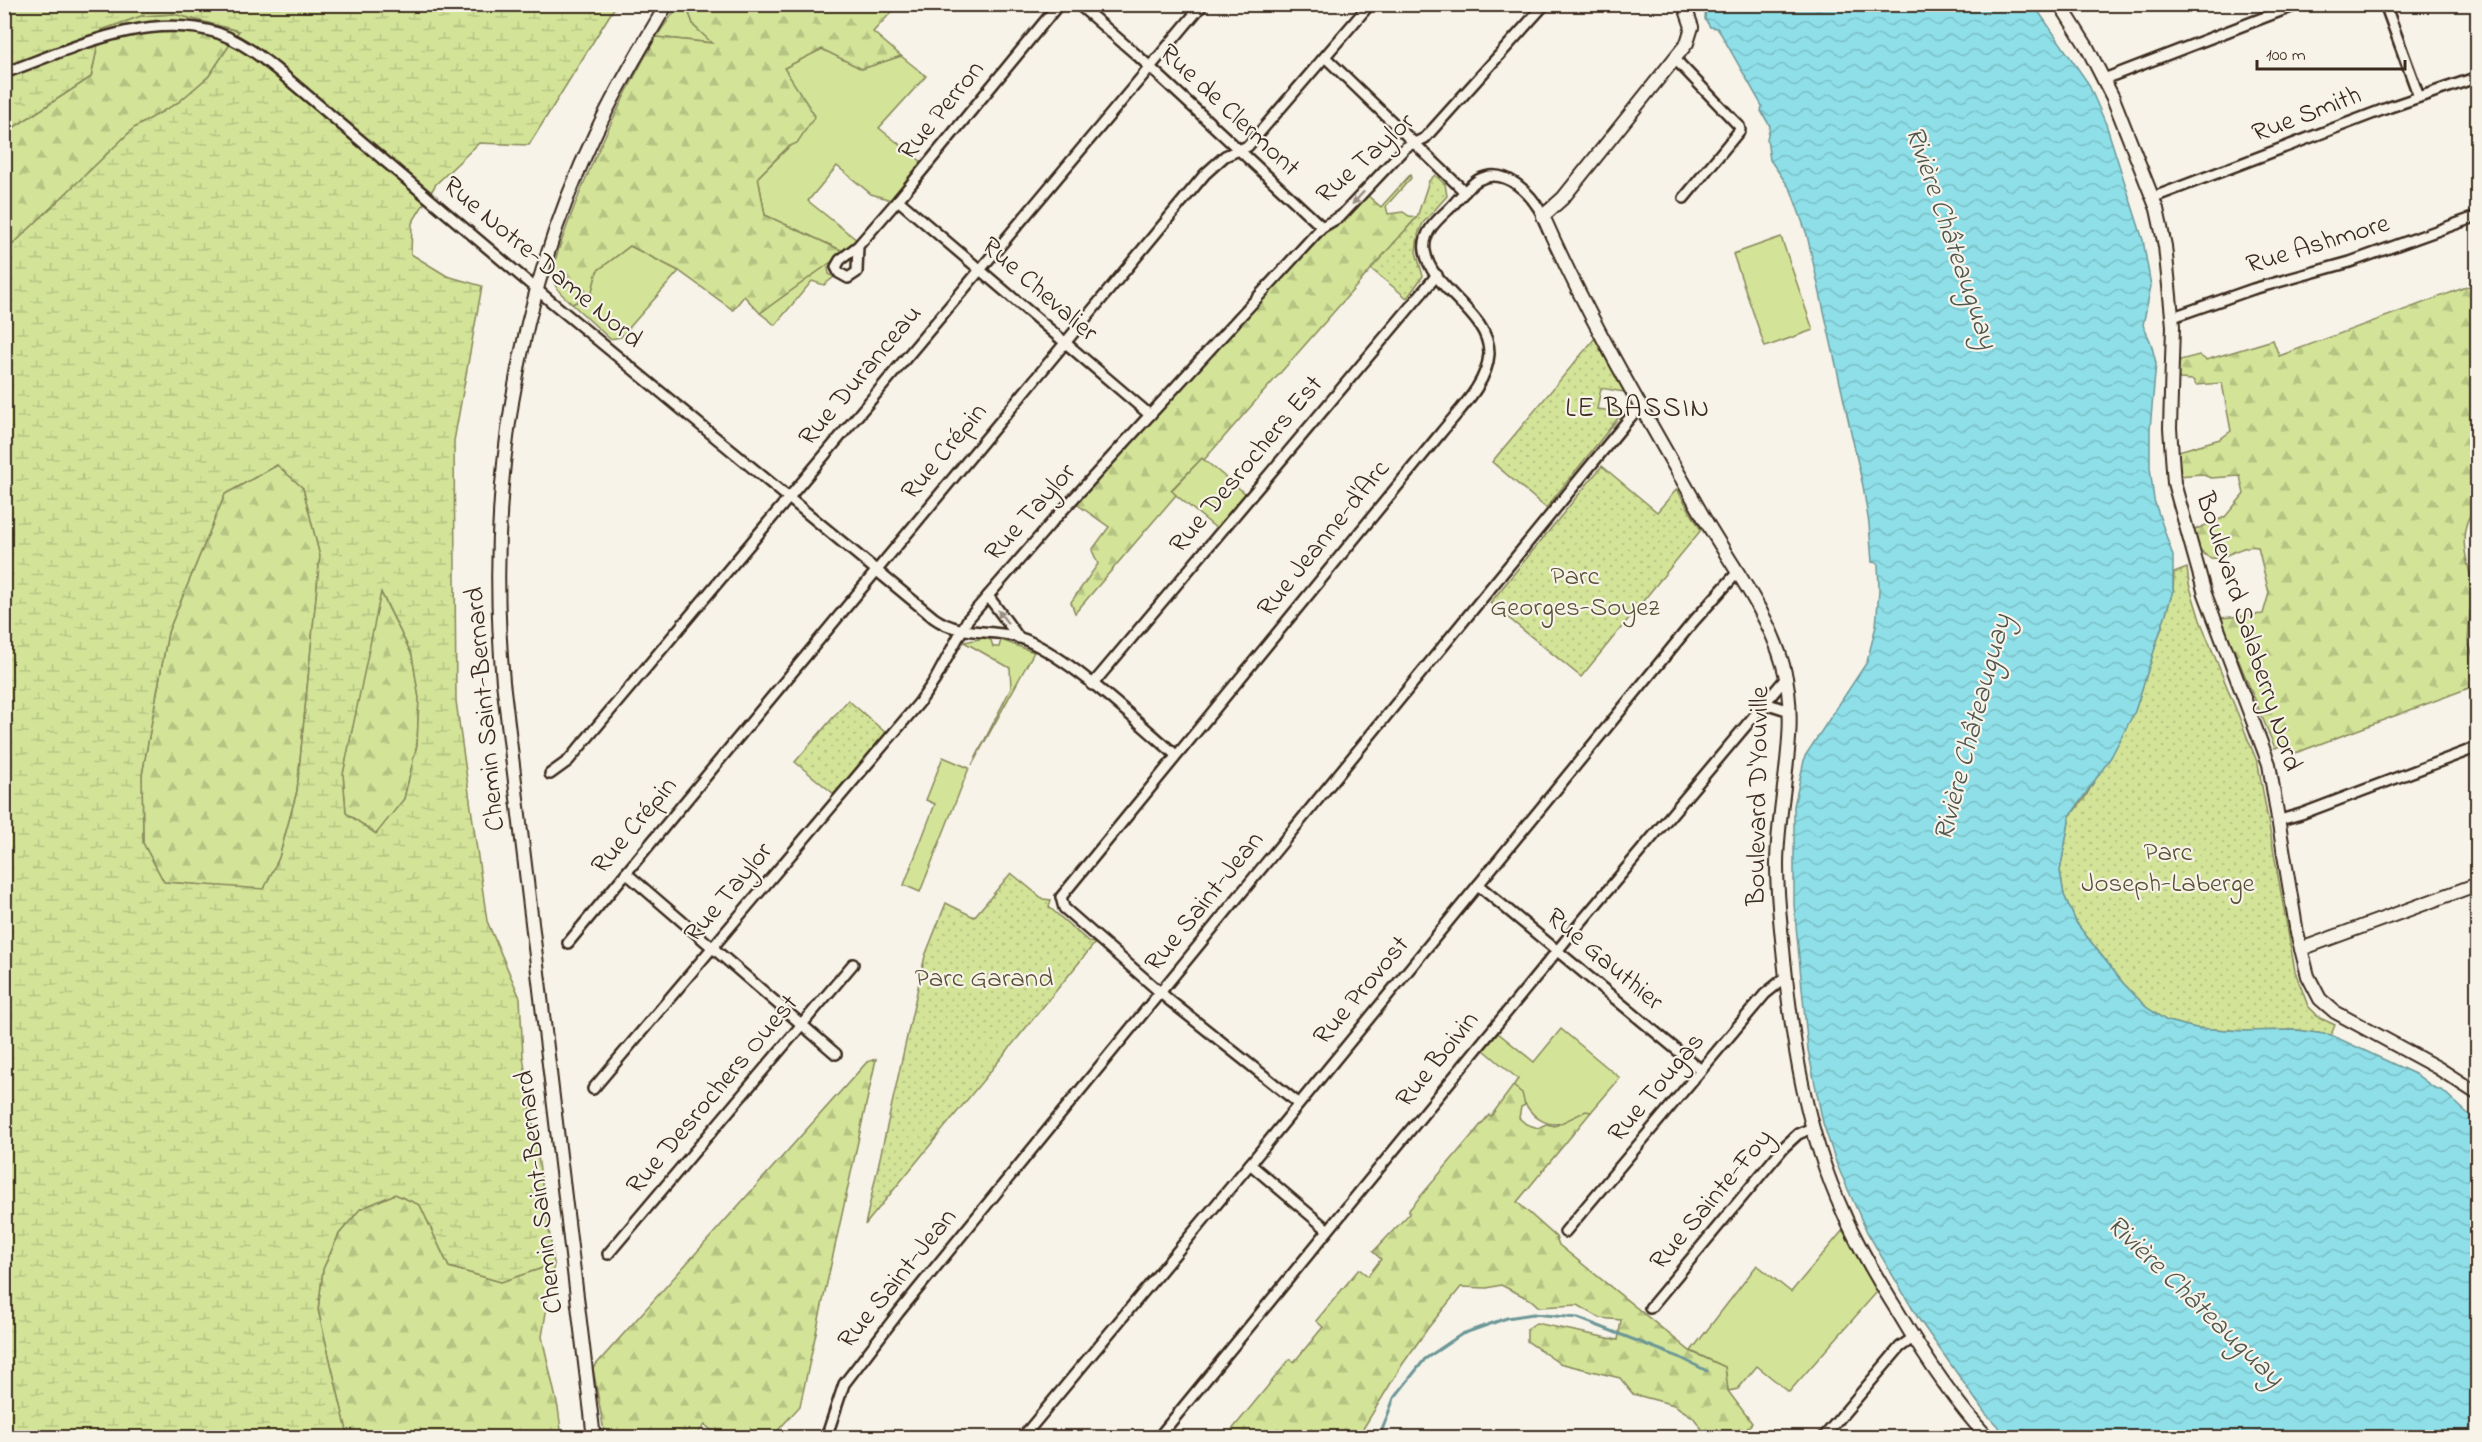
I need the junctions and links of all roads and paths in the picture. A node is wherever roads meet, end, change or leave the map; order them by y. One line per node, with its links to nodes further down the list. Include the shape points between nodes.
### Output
1 (667, 4): 30 (street, Chemin Saint-Bernard, via 588,149)
2 (1059, 4): 23 (street, Rue Perron)
3 (1078, 4): 13 (street, Rue de Clermont)
4 (1203, 4): 13 (street, Rue Duranceau)
5 (1370, 4): 11 (street, Rue Crépin)
6 (1545, 4): 18 (street, Rue Taylor, via 1425,138)
7 (1684, 4): 12 (street, via 1692,31)
8 (2060, 4): 16 (street, Boulevard Salaberry Nord)
9 (2299, 4): 16 (street)
10 (2385, 4): 17 (street)
11 (1325, 57): 18 (street); 19 (street, Rue Crépin, via 1248,146)
12 (1676, 59): 22 (street, via 1740,130); 24 (street, via 1563,198)
13 (1150, 68): 19 (street, Rue de Clermont); 28 (street, Rue Duranceau)
14 (4, 74): 30 (street, Rue Notre-Dame Nord, via 105,38 144,29 185,27 230,38 276,69)
15 (2478, 77): 17 (street, Rue Smith)
16 (2104, 79): 21 (street, Boulevard Salaberry Nord)
17 (2419, 97): 21 (street, Rue Smith)
18 (1415, 144): 20 (street); 26 (street, Rue Taylor, one-way to 26, via 1406,147 1341,216)
19 (1238, 150): 26 (street, Rue de Clermont); 32 (street, Rue Crépin, via 1205,174)
20 (1465, 192): 24 (street, Rue Jeanne-d'Arc, via 1482,179 1501,178 1524,191); 29 (street, Rue Jeanne-d'Arc, via 1426,238 1426,256)
21 (2154, 197): 31 (street, Boulevard Salaberry Nord, via 2164,239)
22 (1684, 198)
23 (898, 200): 27 (street, Rue Perron); 28 (street, Rue Chevalier)
24 (1543, 216): 33 (street, Boulevard D'Youville)
25 (2478, 216): 31 (street, Rue Ashmore, via 2344,264 2253,289)
26 (1322, 227): 34 (street, Rue Taylor)
27 (858, 246)
28 (980, 270): 32 (street, Rue Chevalier); 35 (street, Rue Duranceau)
29 (1437, 275): 42 (street, Rue Desrochers Est); 46 (street, Rue Jeanne-d'Arc, via 1488,340 1488,360 1481,381)
30 (537, 290): 35 (street, Rue Notre-Dame Nord); 72 (street, Chemin Saint-Bernard, via 517,370 503,463 498,607 503,682)
31 (2173, 317): 48 (street, Boulevard Salaberry Nord, via 2170,439 2177,498 2210,609 2269,764)
32 (1065, 343): 34 (street, Rue Chevalier); 36 (street, Rue Crépin)
33 (1642, 409): 37 (street, Boulevard D'Youville); 58 (street, Rue Saint-Jean, via 1616,434)
34 (1150, 415): 38 (street, Rue Taylor)
35 (789, 499): 36 (street, Rue Notre-Dame Nord); 47 (street, Rue Duranceau, via 568,761)
36 (876, 571): 39 (street, Rue Notre-Dame Nord, via 940,623); 49 (street, Rue Crépin)
37 (1737, 573): 41 (street, Boulevard D'Youville, via 1768,625); 51 (street, Rue Provost)
38 (988, 596): 39 (street, Rue Taylor); 40 (street, Rue Notre-Dame Nord, one-way to 38)
39 (962, 630): 40 (street, Rue Notre-Dame Nord); 53 (street, Rue Taylor, via 919,703)
40 (1019, 638): 42 (street, Rue Notre-Dame Nord, via 1056,658)
41 (1786, 678): 43 (street, Boulevard D'Youville); 44 (street, Rue Boivin)
42 (1092, 685): 46 (street, Rue Notre-Dame Nord)
43 (1790, 711): 44 (street, via 1771,705); 57 (street, Boulevard D'Youville, via 1777,838)
44 (1755, 713): 55 (street, Rue Boivin)
45 (2478, 747): 48 (street)
46 (1176, 755): 58 (street, Rue Jeanne-d'Arc, via 1060,901)
47 (550, 774)
48 (2280, 820): 54 (street, Boulevard Salaberry Nord)
49 (626, 873): 52 (street, Rue Crépin); 53 (street)
50 (2478, 884): 54 (street)
51 (1478, 885): 55 (street, Rue Gauthier); 64 (street, Rue Provost)
52 (568, 943)
53 (712, 948): 59 (street); 62 (street, Rue Taylor)
54 (2301, 950): 63 (street, Boulevard Salaberry Nord, via 2312,986 2329,1008)
55 (1557, 951): 61 (street, Rue Gauthier); 67 (street, Rue Boivin)
56 (853, 964): 59 (street, Rue Desrochers Ouest)
57 (1786, 977): 61 (street, Rue Tougas, via 1765,994); 65 (street, Boulevard D'Youville, via 1796,1058)
58 (1161, 993): 64 (street); 73 (street, Rue Saint-Jean, via 850,1375 837,1397)
59 (802, 1024): 60 (street); 69 (street, Rue Desrochers Ouest)
60 (836, 1054)
61 (1701, 1070): 68 (street, Rue Tougas)
62 (593, 1089)
63 (2478, 1094)
64 (1298, 1103): 66 (street, Rue Provost)
65 (1812, 1128): 70 (street, Rue Sainte-Foy, via 1784,1147); 71 (street, Boulevard D'Youville, via 1851,1229)
66 (1250, 1164): 67 (street); 74 (street, Rue Provost)
67 (1328, 1230): 75 (street, Rue Boivin)
68 (1565, 1232)
69 (608, 1254)
70 (1650, 1308)
71 (1913, 1338): 76 (street, via 1900,1347); 77 (street, Boulevard D'Youville)
72 (594, 1437)
73 (826, 1437)
74 (1022, 1437)
75 (1158, 1437)
76 (1825, 1437)
77 (1988, 1437)

